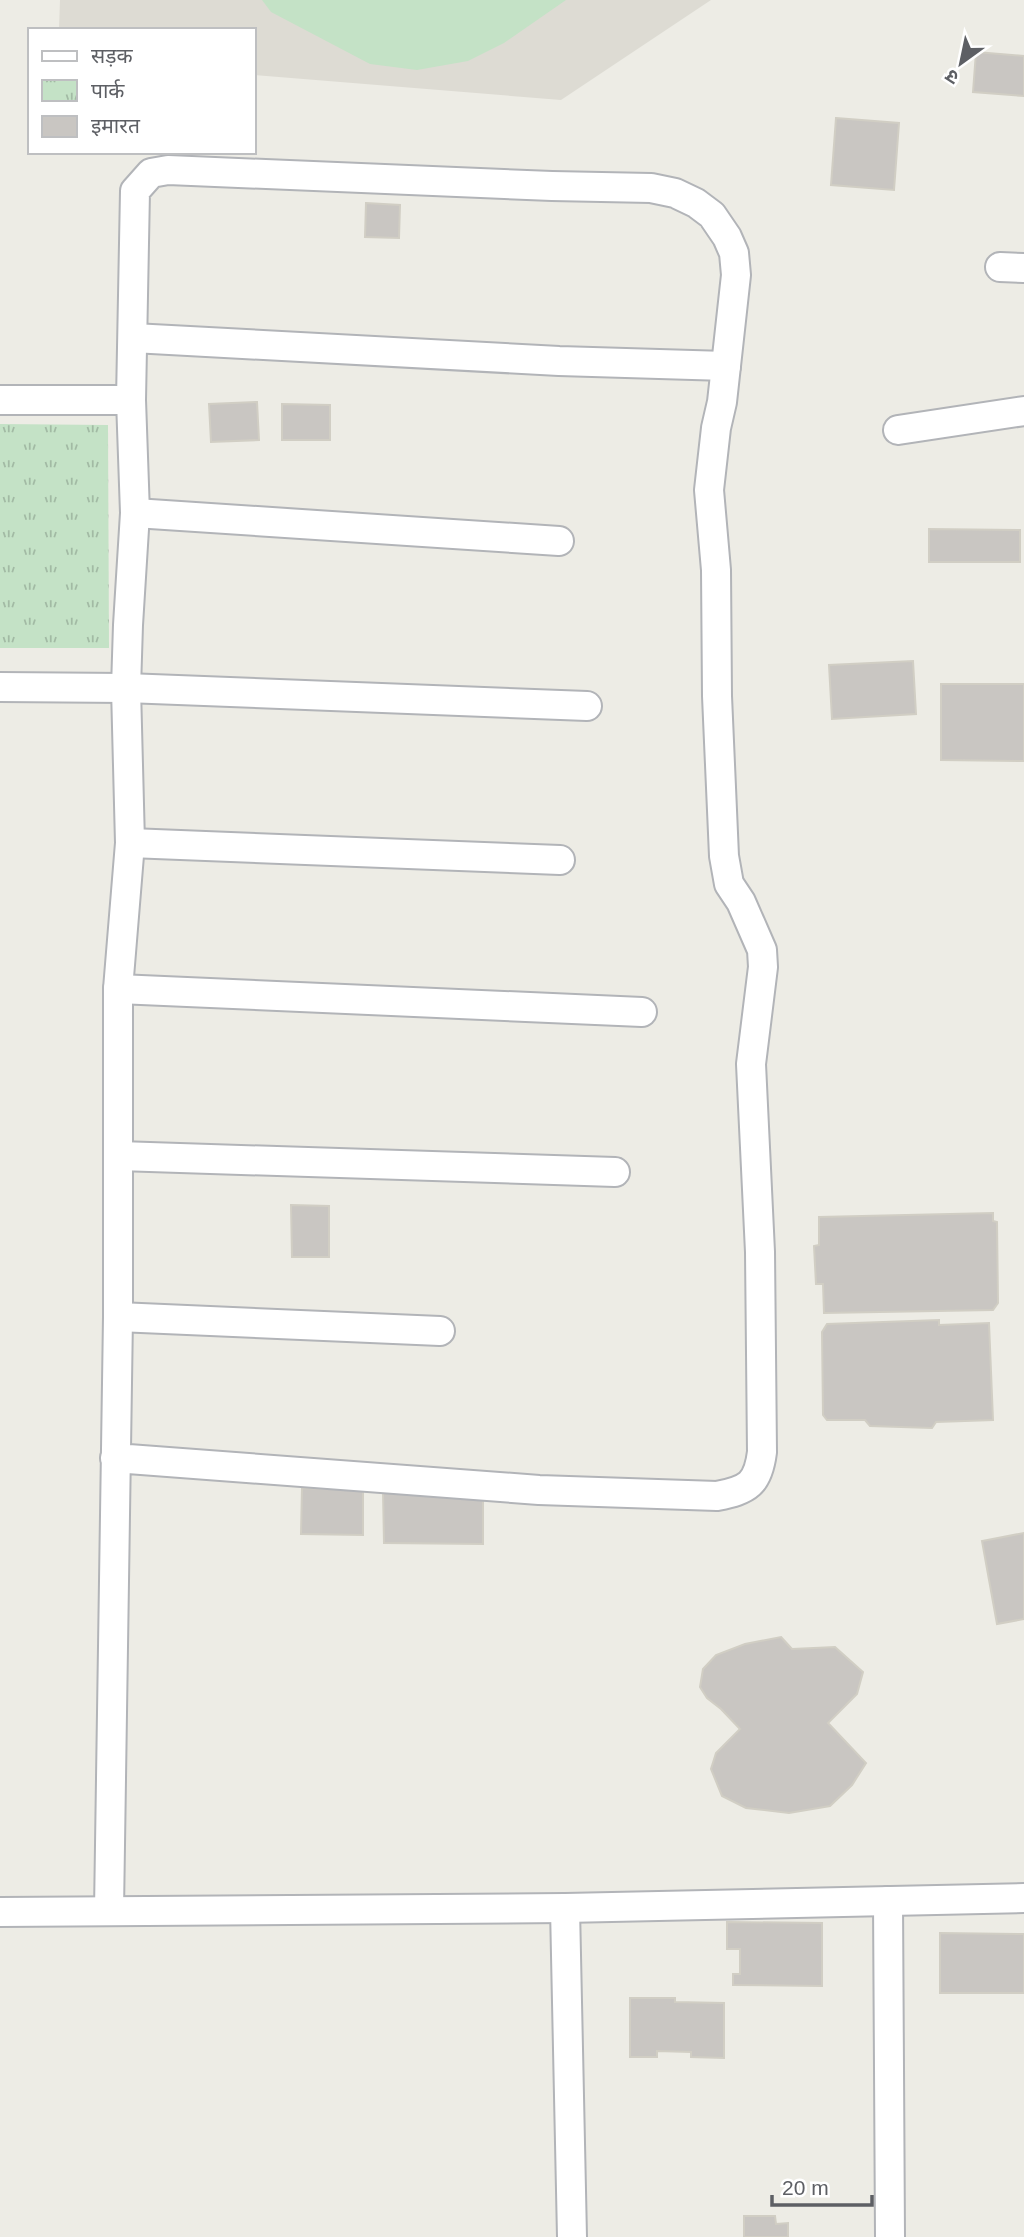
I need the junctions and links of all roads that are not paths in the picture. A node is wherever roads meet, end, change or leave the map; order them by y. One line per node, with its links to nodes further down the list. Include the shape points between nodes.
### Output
1 (133, 338): 2 (street); 2 (street, via 135,191 151,173 168,170 652,188 675,193 712,215 734,253 736,275); 4 (street)
2 (726, 366): 20 (street, via 709,490 716,570 724,856 729,884 762,950 763,967 751,1064 760,1252 760,1472 740,1492 717,1496 539,1490)
3 (0, 400): 4 (street)
4 (131, 400): 7 (street)
5 (1024, 411): 6 (street)
6 (898, 430)
7 (135, 513): 8 (street); 10 (street)
8 (559, 541)
9 (0, 687): 10 (street)
10 (126, 688): 11 (street); 12 (street)
11 (587, 706)
12 (130, 843): 13 (street); 14 (street)
13 (560, 860)
14 (118, 989): 15 (street); 16 (street)
15 (642, 1012)
16 (119, 1156): 17 (street); 18 (street)
17 (615, 1172)
18 (118, 1317): 19 (street); 20 (street)
19 (440, 1331)
20 (115, 1458): 25 (street)
21 (1024, 1898): 22 (street)
22 (888, 1901): 23 (street); 27 (street)
23 (565, 1908): 25 (street); 26 (street)
24 (0, 1912): 25 (street)
25 (109, 1912)
26 (572, 2237)
27 (890, 2237)

